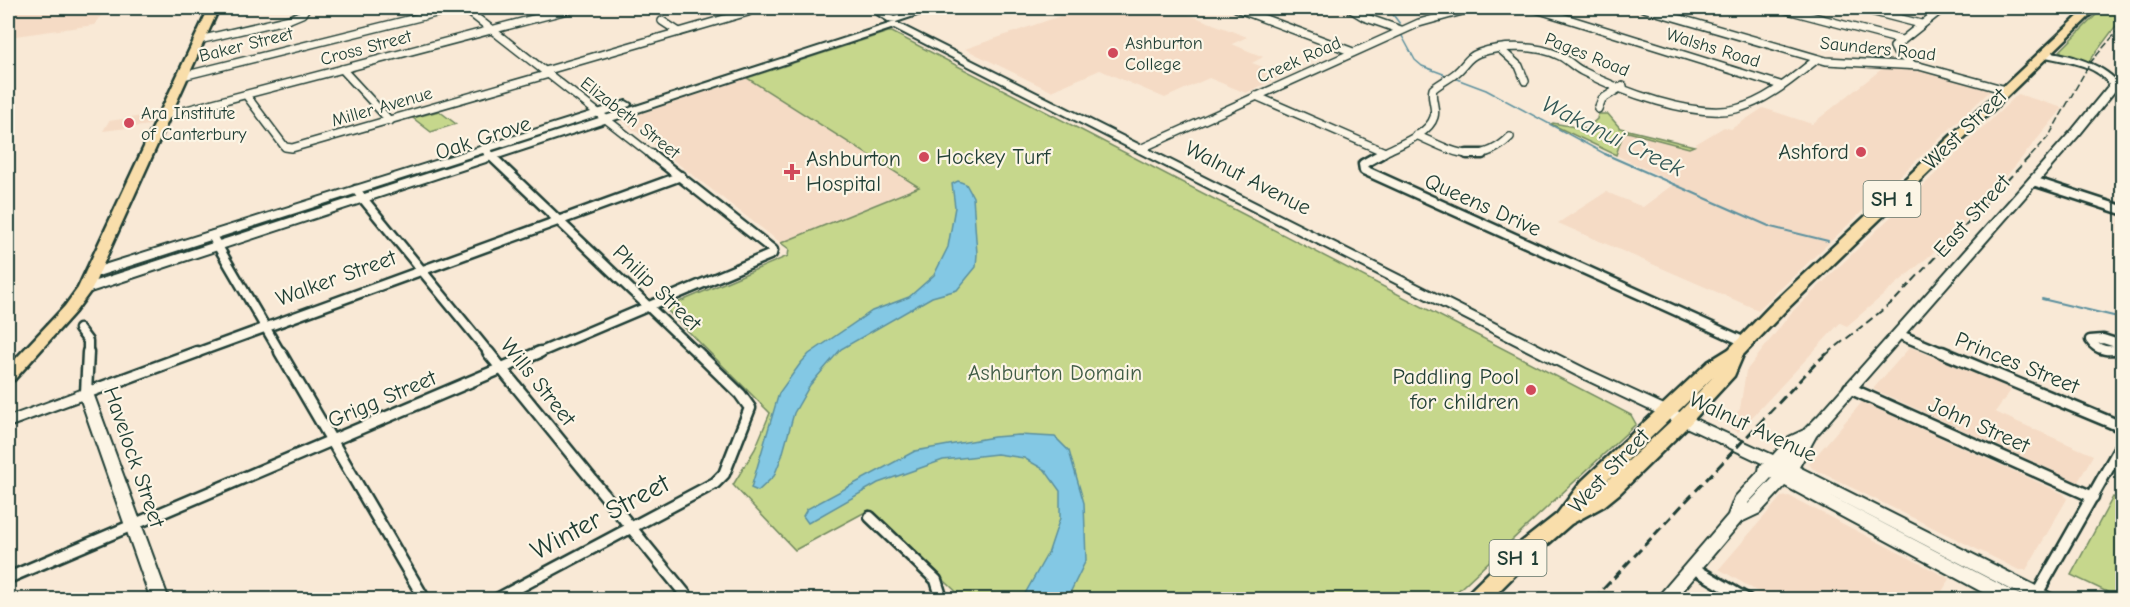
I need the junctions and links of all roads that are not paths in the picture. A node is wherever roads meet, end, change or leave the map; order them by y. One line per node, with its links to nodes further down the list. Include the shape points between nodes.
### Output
1 (214, 8): 24 (main road)
2 (306, 8): 24 (street, via 290,19)
3 (456, 8): 33 (street, Baker Street)
4 (464, 8): 21 (street, Elizabeth Street)
5 (575, 8): 21 (street, Cross Street)
6 (750, 8): 23 (street, Miller Avenue, via 748,12)
7 (871, 8): 19 (main road)
8 (934, 8): 19 (main road, Oak Grove)
9 (1236, 8): 27 (street)
10 (1349, 8): 22 (street)
11 (1473, 8): 22 (street, Creek Road)
12 (1533, 8): 37 (street, Walshs Road)
13 (1643, 8): 29 (street, Saunders Road)
14 (1780, 8): 25 (street)
15 (1859, 8): 20 (street)
16 (1943, 8): 20 (street)
17 (2093, 8): 28 (highway, West Street / SH 1)
18 (662, 21): 23 (street)
19 (890, 23): 44 (main road, Oak Grove); 48 (main road, Walnut Avenue)
20 (1921, 24): 25 (street)
21 (492, 30): 31 (street, Cross Street); 32 (street, Elizabeth Street)
22 (1401, 30): 27 (street, Creek Road)
23 (679, 32): 32 (street, Miller Avenue)
24 (199, 40): 33 (main road)
25 (1901, 40): 30 (street, via 1894,49)
26 (1500, 49): 36 (street, via 1524,71); 38 (street, Pages Road, via 1551,52 1580,71); 46 (street, Pages Road, via 1470,56 1437,85 1430,95 1434,120)
27 (1353, 52): 41 (street, Creek Road)
28 (2044, 54): 34 (main road, via 2089,66); 39 (highway, West Street / SH 1)
29 (1817, 59): 30 (street, Saunders Road); 37 (street, Pages Road)
30 (1914, 65): 39 (street, Saunders Road)
31 (342, 69): 40 (street, Cross Street); 45 (street)
32 (547, 73): 44 (street, Elizabeth Street); 45 (street, Miller Avenue)
33 (183, 76): 43 (main road)
34 (2110, 77): 35 (main road); 52 (main road, East Street, via 2114,83 2109,93)
35 (2122, 77)
36 (1525, 81)
37 (1780, 85): 38 (street, Pages Road, via 1750,105 1721,111 1682,106)
38 (1623, 86): 42 (street, via 1602,99)
39 (2006, 90): 65 (highway, West Street / SH 1)
40 (246, 95): 43 (street, Cross Street); 45 (street, Miller Avenue, via 288,148)
41 (1256, 96): 48 (street, Creek Road); 49 (street)
42 (1598, 109)
43 (164, 116): 59 (main road)
44 (603, 116): 50 (main road, Oak Grove); 51 (street, Elizabeth Street)
45 (390, 121)
46 (1416, 135): 47 (street, via 1476,157); 49 (street, Pages Road)
47 (1510, 137)
48 (1140, 149): 70 (main road, Walnut Avenue, via 1581,372 1602,387)
49 (1385, 152): 65 (street, Queens Drive, via 1363,164 1366,172)
50 (488, 153): 53 (main road, Oak Grove); 55 (street, Philip Street)
51 (681, 176): 55 (street, Walker Street); 57 (street, Elizabeth Street, via 771,248)
52 (2033, 181): 54 (street); 64 (main road, East Street)
53 (360, 194): 56 (main road, Oak Grove); 58 (street, Wills Street)
54 (2122, 210)
55 (559, 220): 58 (street, Walker Street); 61 (street, Philip Street)
56 (215, 241): 59 (main road, Oak Grove); 60 (main road, Oak Grove); 62 (street)
57 (771, 254): 61 (street, Grigg Street)
58 (422, 270): 62 (street, Walker Street); 66 (street, Wills Street)
59 (93, 273): 60 (main road)
60 (85, 289): 67 (main road)
61 (649, 307): 66 (street, Grigg Street); 76 (street, Philip Street, via 748,403 748,415)
62 (265, 327): 69 (street, Walker Street); 73 (street)
63 (79, 329): 69 (street, Havelock Street, via 88,341)
64 (1898, 334): 68 (main road, East Street); 72 (street, Princes Street)
65 (1740, 348): 70 (highway, West Street / SH 1, via 1728,372)
66 (502, 369): 73 (street, Grigg Street); 80 (street, Wills Street)
67 (8, 376)
68 (1849, 388): 75 (main road, East Street, via 1809,434 1806,446); 77 (street, John Street)
69 (86, 393): 71 (main road, Walker Street); 79 (main road, Havelock Street)
70 (1672, 418): 75 (main road, Walnut Avenue); 90 (highway, West Street / SH 1, via 1613,488 1564,519)
71 (8, 422)
72 (2122, 427)
73 (332, 441): 79 (street, Grigg Street); 87 (street)
74 (2122, 444): 77 (street)
75 (1778, 470): 81 (main road, Walnut Avenue); 82 (main road, East Street, via 1755,508 1735,518)
76 (724, 474): 80 (street, Winter Street, via 715,483)
77 (2092, 497): 84 (street)
78 (870, 517): 85 (street, via 936,580)
79 (133, 525): 83 (street, Grigg Street); 86 (main road, Havelock Street)
80 (632, 528): 88 (street, Winter Street); 89 (street, Wills Street)
81 (1900, 532): 84 (main road, Walnut Avenue); 93 (main road, Walnut Avenue)
82 (1693, 568): 91 (main road, East Street); 92 (street)
83 (8, 578)
84 (2043, 597)
85 (939, 598)
86 (160, 600)
87 (425, 600)
88 (495, 600)
89 (690, 600)
90 (1474, 600)
91 (1665, 600)
92 (1748, 600)
93 (2014, 600)

